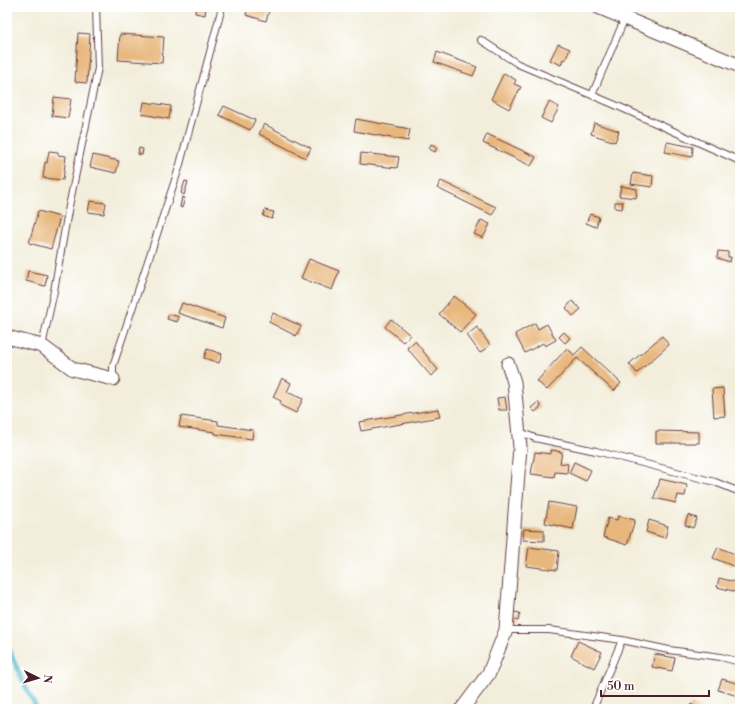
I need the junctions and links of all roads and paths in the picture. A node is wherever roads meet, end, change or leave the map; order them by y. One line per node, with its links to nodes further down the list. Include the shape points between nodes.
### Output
1 (96, 7): 10 (lane, via 98,68)
2 (222, 7): 12 (lane, via 179,168 113,366)
3 (598, 7): 4 (street)
4 (625, 18): 6 (street); 7 (lane)
5 (481, 40): 7 (lane, via 518,64)
6 (740, 66)
7 (592, 95): 8 (lane)
8 (740, 160)
9 (7, 337): 10 (street)
10 (42, 346): 12 (street, via 73,369)
11 (508, 364): 13 (street, via 514,382)
12 (113, 379)
13 (520, 432): 14 (lane, via 535,438 715,482); 15 (street)
14 (740, 492)
15 (506, 630): 16 (lane, via 549,630); 18 (street, via 489,673)
16 (622, 640): 17 (lane); 19 (lane)
17 (740, 662)
18 (462, 709)
19 (593, 709)

